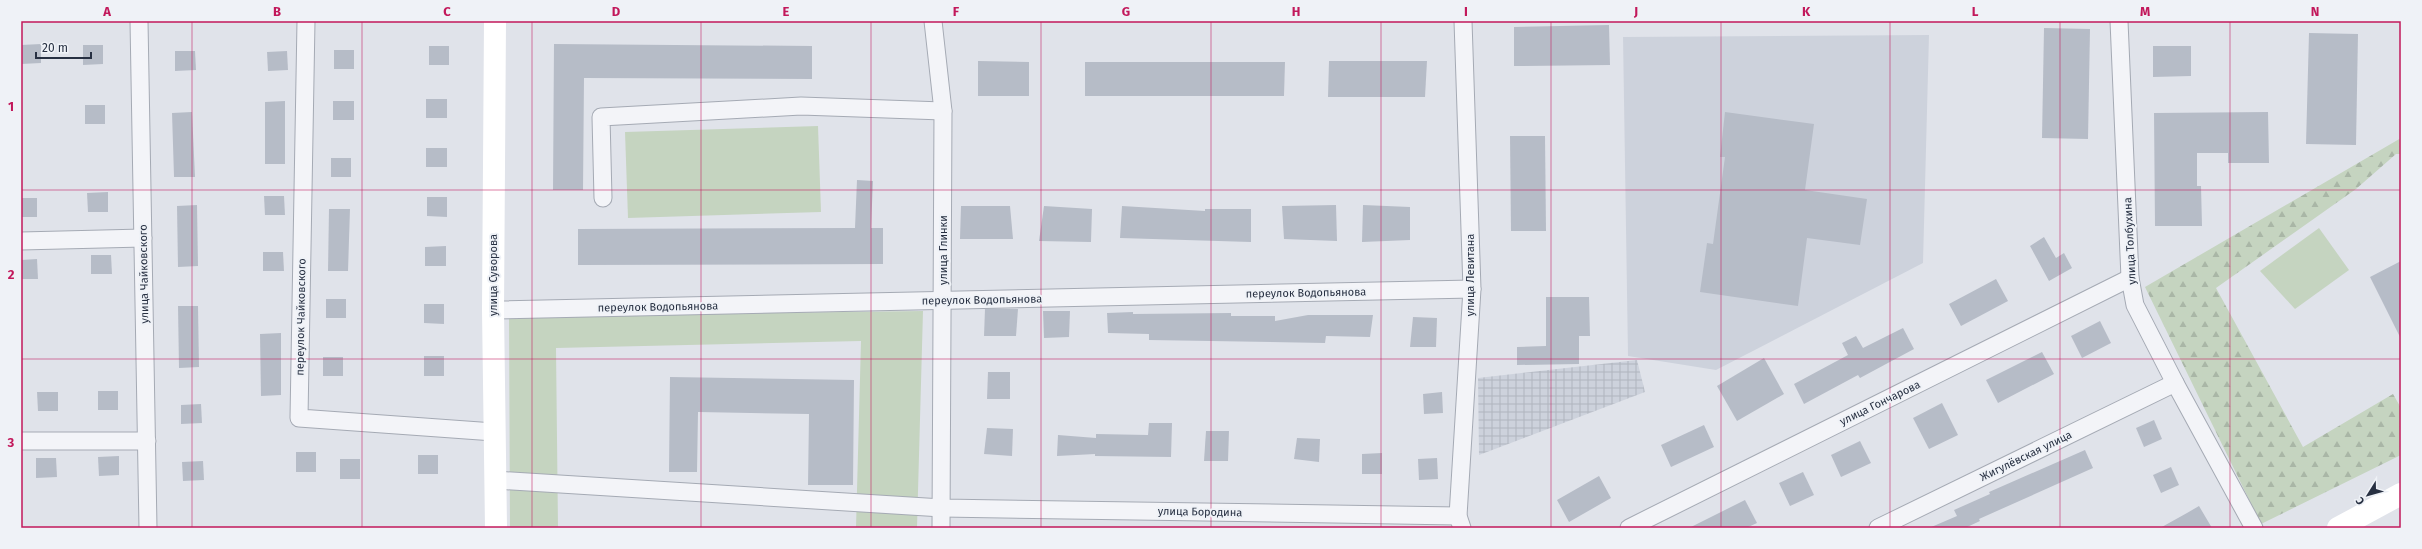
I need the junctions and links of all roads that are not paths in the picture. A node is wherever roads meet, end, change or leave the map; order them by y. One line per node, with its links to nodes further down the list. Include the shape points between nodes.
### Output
1 (139, 21): 9 (street, улица Чайковского)
2 (306, 21): 16 (street, переулок Чайковского, via 299,418)
3 (495, 21): 14 (street, улица Суворова)
4 (933, 21): 7 (street, улица Глинки)
5 (1463, 21): 12 (street, улица Левитана)
6 (2119, 21): 11 (street, улица Толбухина)
7 (943, 111): 8 (street, via 801,106 601,117); 13 (street, улица Глинки)
8 (603, 198)
9 (143, 238): 10 (street); 18 (street, улица Чайковского)
10 (21, 241)
11 (2130, 278): 15 (street, улица Толбухина, via 2135,305); 26 (street, улица Гончарова)
12 (1472, 289): 13 (street, переулок Водопьянова); 22 (street, улица Левитана)
13 (943, 301): 14 (street, переулок Водопьянова); 21 (street, улица Глинки)
14 (493, 310): 16 (street, улица Суворова)
15 (2175, 383): 27 (street, Жигулёвская улица); 28 (street, улица Толбухина)
16 (494, 432): 19 (street, улица Суворова)
17 (21, 441): 18 (street)
18 (147, 441): 23 (street, улица Чайковского)
19 (495, 480): 21 (street, улица Бородина); 24 (street, улица Суворова)
20 (2401, 494): 29 (street)
21 (942, 508): 22 (street, улица Бородина); 25 (street, улица Глинки)
22 (1460, 522)
23 (148, 528)
24 (496, 528)
25 (941, 528)
26 (1630, 528)
27 (1878, 528)
28 (2254, 528)
29 (2338, 528)

